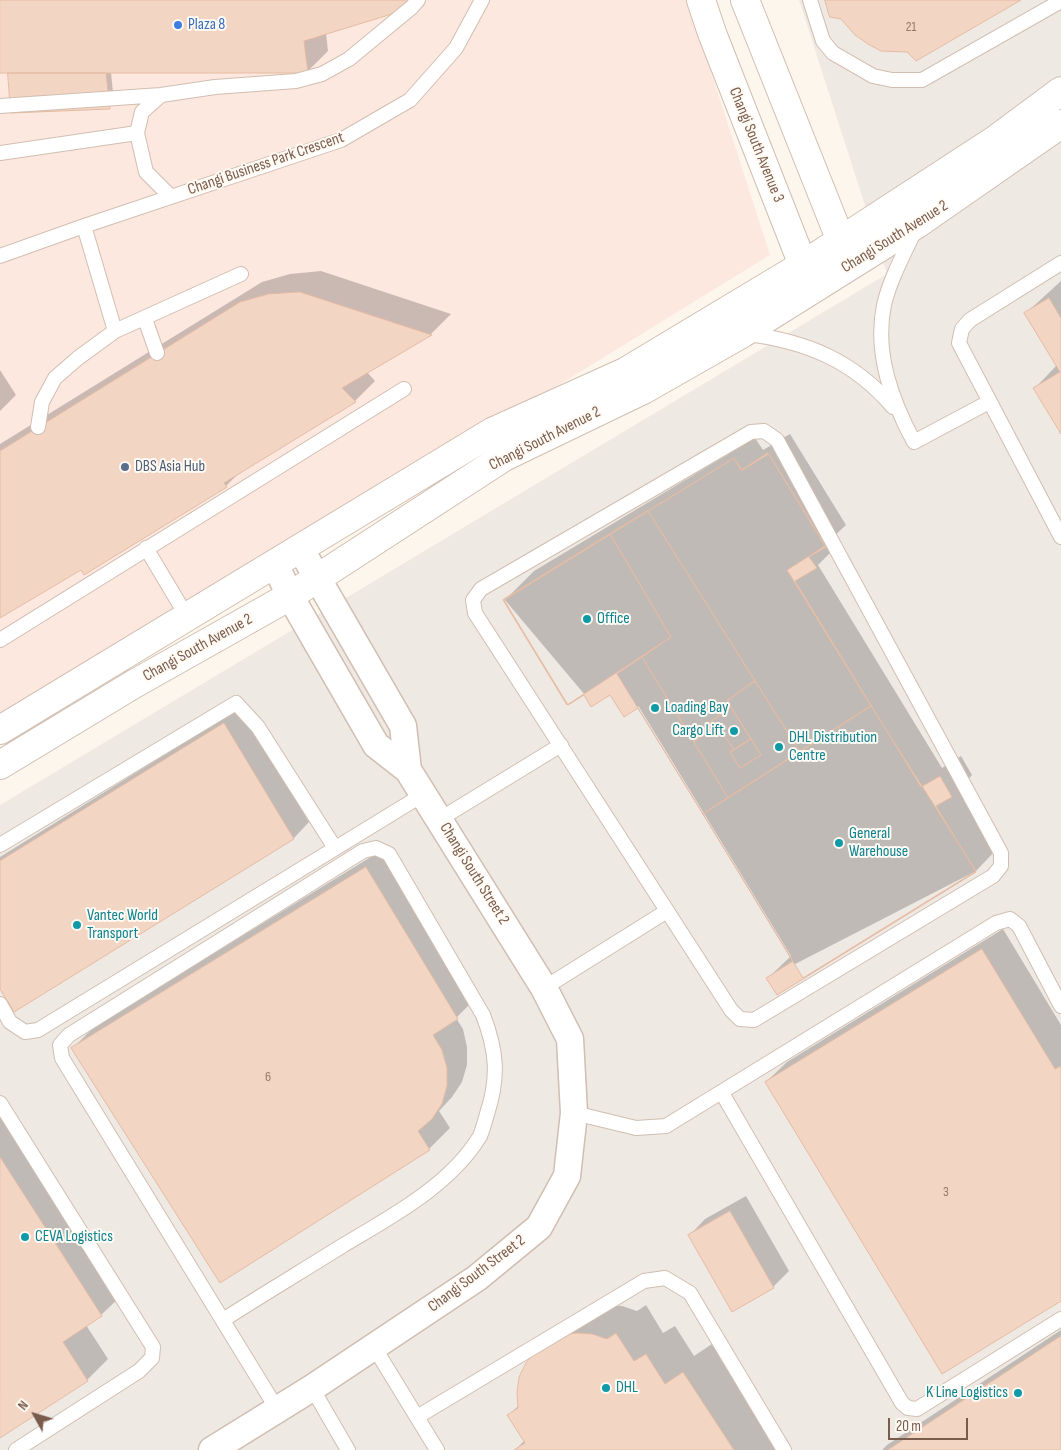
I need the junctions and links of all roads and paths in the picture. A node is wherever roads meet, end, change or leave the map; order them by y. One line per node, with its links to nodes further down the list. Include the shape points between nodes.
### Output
1 (418, 0): 8 (lane, via 348,59 322,74 296,81)
2 (482, 0): 13 (lane, Changi Business Park Crescent, via 456,48 410,100 341,140)
3 (701, 0): 20 (street, Changi South Avenue 3)
4 (745, 0): 16 (street)
5 (810, 0): 6 (lane, via 823,40 833,53 873,76 892,80 922,80)
6 (1061, 1)
7 (1061, 91): 16 (street, Changi South Avenue 2)
8 (160, 95): 9 (lane); 11 (lane, via 142,112)
9 (0, 106)
10 (1061, 124): 14 (street, Changi South Avenue 2)
11 (137, 133): 12 (lane); 13 (lane, via 146,172)
12 (0, 153)
13 (170, 197): 15 (lane, Changi Business Park Crescent)
14 (917, 224): 16 (street, Changi South Avenue 2); 27 (lane, via 884,305 884,359)
15 (84, 226): 17 (lane, Changi Business Park Crescent); 22 (lane)
16 (846, 253): 20 (street, Changi South Avenue 2)
17 (0, 256)
18 (1061, 263): 26 (lane, via 970,320 962,329 959,343)
19 (241, 274): 21 (lane)
20 (809, 276): 23 (street, Changi South Avenue 2); 31 (street, Changi South Avenue 2, via 625,372 492,432)
21 (145, 319): 22 (lane); 24 (lane)
22 (115, 331): 28 (lane, via 55,378 42,402)
23 (743, 333): 27 (lane, via 795,343 840,360 882,394); 33 (street, Changi South Avenue 2, via 643,390 504,457)
24 (158, 353)
25 (404, 390): 30 (lane)
26 (988, 402): 27 (lane, via 914,442); 29 (lane)
27 (900, 416)
28 (38, 427)
29 (1061, 536)
30 (146, 548): 35 (lane); 36 (lane)
31 (300, 548): 32 (street, Changi South Avenue 2); 33 (street, Changi South Street 2)
32 (275, 564): 34 (street, Changi South Street 2); 35 (street, Changi South Avenue 2)
33 (317, 580): 34 (street, Changi South Avenue 2); 40 (street, Changi South Street 2, via 403,726)
34 (290, 596): 39 (street, Changi South Avenue 2, via 134,684); 40 (street, Changi South Street 2, via 376,745)
35 (186, 615): 37 (street, Changi South Avenue 2)
36 (0, 640)
37 (0, 730)
38 (561, 745): 42 (lane); 45 (lane); 45 (lane, via 475,613 473,600 481,589 751,432 764,431 777,440 1001,853 1001,866 993,876 754,1020 740,1019 731,1010)
39 (0, 765)
40 (408, 770): 41 (street, Changi South Street 2)
41 (424, 794): 42 (street, Changi South Street 2); 44 (lane)
42 (440, 819): 46 (street, Changi South Street 2)
43 (0, 845): 44 (lane, via 236,703 258,727)
44 (335, 848): 47 (lane, via 38,1030 25,1032 10,1022)
45 (667, 911): 46 (lane)
46 (544, 988): 51 (street, Changi South Street 2, via 570,1038)
47 (0, 1004)
48 (1061, 1006): 49 (lane, via 1019,926 1010,920 996,923)
49 (722, 1093): 51 (lane, via 666,1126 636,1128); 52 (lane, via 902,1403 908,1408 917,1409)
50 (0, 1103): 59 (lane, via 152,1347 152,1358 139,1371)
51 (574, 1113): 54 (street, Changi South Street 2, via 567,1176 539,1227 477,1278)
52 (1061, 1319)
53 (223, 1320): 53 (lane, via 62,1058 60,1045 69,1035 363,851 376,848 389,854 483,1015 493,1038 495,1090 481,1134 439,1182 390,1217); 56 (lane)
54 (374, 1347): 55 (street, Changi South Street 2); 57 (lane)
55 (312, 1388): 56 (street, Changi South Street 2); 60 (lane)
56 (277, 1409): 58 (street, Changi South Street 2)
57 (417, 1417): 61 (lane); 62 (lane, via 644,1281 665,1278 690,1293)
58 (228, 1446)
59 (16, 1450)
60 (348, 1450)
61 (437, 1450)
62 (784, 1450)

